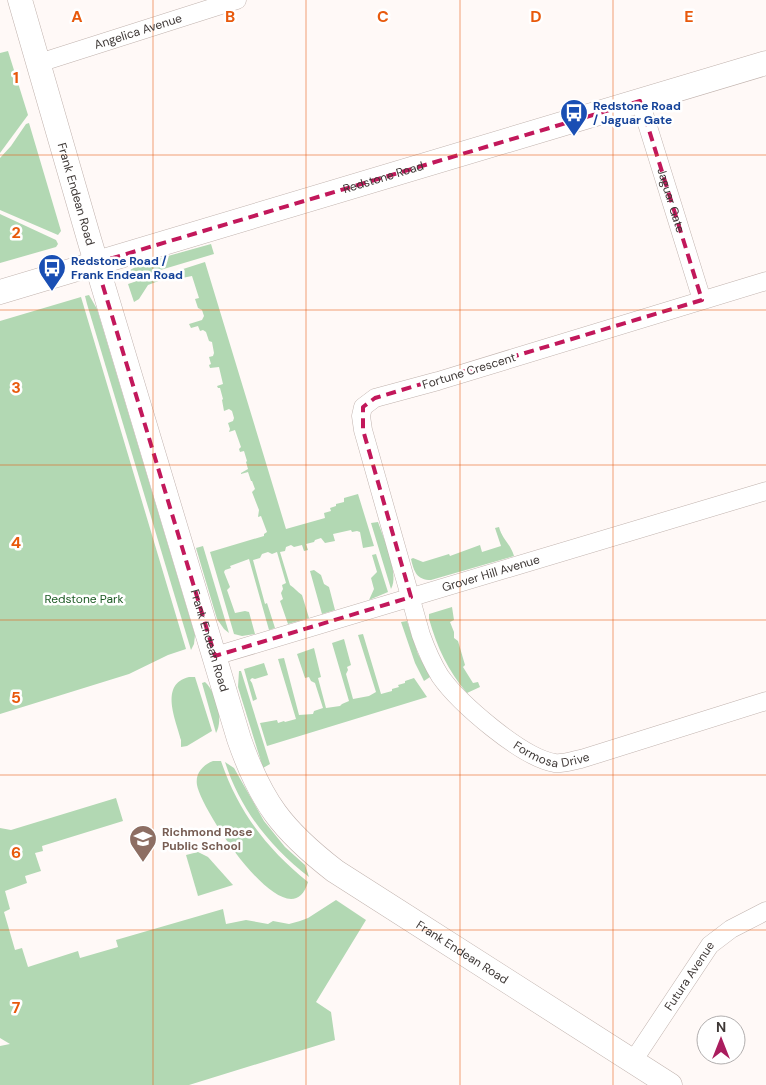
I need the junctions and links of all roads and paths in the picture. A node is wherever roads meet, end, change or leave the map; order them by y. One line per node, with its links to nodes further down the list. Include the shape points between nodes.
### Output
1 (20, 0): 3 (street, Frank Endean Road)
2 (237, 0): 3 (street, Angelica Avenue)
3 (38, 63): 6 (street, Frank Endean Road)
4 (766, 64): 5 (street, Redstone Road)
5 (640, 101): 6 (street, Redstone Road); 9 (street, Jaguar Gate)
6 (96, 263): 8 (street, Redstone Road); 12 (street, Frank Endean Road)
7 (766, 281): 9 (street, Fortune Crescent)
8 (0, 292)
9 (702, 300): 11 (street, Fortune Crescent, via 375,398 363,407 363,430)
10 (766, 491): 11 (street, Grover Hill Avenue)
11 (411, 597): 12 (street, Grover Hill Avenue); 13 (street, Formosa Drive, via 423,642 441,677 483,720 535,756 556,763 582,759)
12 (215, 656): 15 (street, Frank Endean Road, via 248,765 274,813 292,835 335,871)
13 (766, 701)
14 (766, 911): 15 (street, Futura Avenue, via 731,929 710,945)
15 (633, 1061): 16 (street, Frank Endean Road)
16 (670, 1085)

